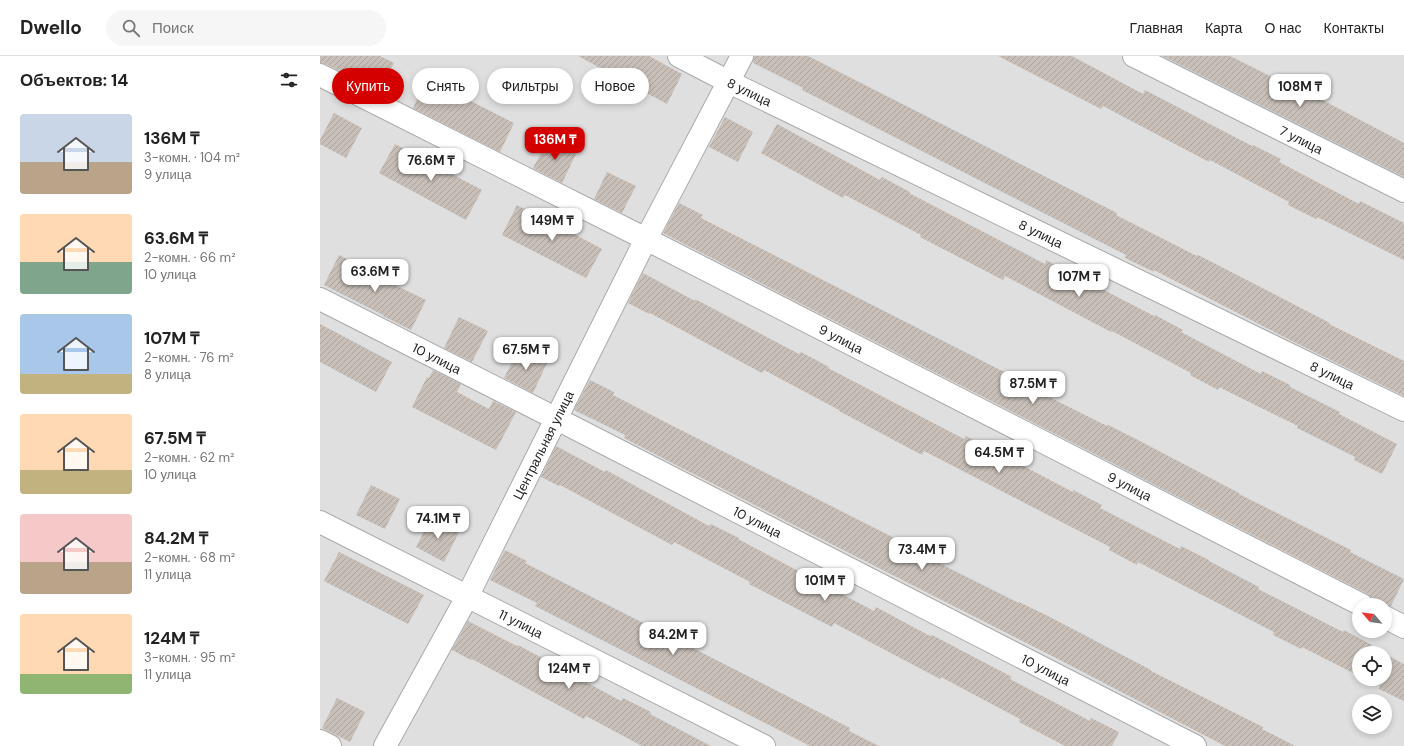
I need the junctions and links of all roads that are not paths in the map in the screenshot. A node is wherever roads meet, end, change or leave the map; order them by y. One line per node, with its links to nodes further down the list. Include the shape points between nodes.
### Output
1 (679, 56): 5 (street, 8 улица)
2 (742, 56): 5 (street, Центральная улица)
3 (1134, 56): 6 (street, 7 улица)
4 (320, 75): 7 (street, 9 улица)
5 (728, 82): 7 (street, Центральная улица); 9 (street, 8 улица)
6 (1404, 191)
7 (646, 239): 10 (street, Центральная улица); 13 (street, 9 улица)
8 (320, 299): 10 (street, 10 улица)
9 (1404, 410)
10 (557, 419): 12 (street, Центральная улица); 20 (street, 10 улица)
11 (320, 522): 12 (street, 11 улица)
12 (467, 597): 18 (street, Центральная улица); 19 (street, 11 улица)
13 (1352, 600)
14 (1392, 621): 15 (street)
15 (1404, 627)
16 (320, 741): 17 (street)
17 (330, 746)
18 (385, 746)
19 (764, 746)
20 (1194, 746)

